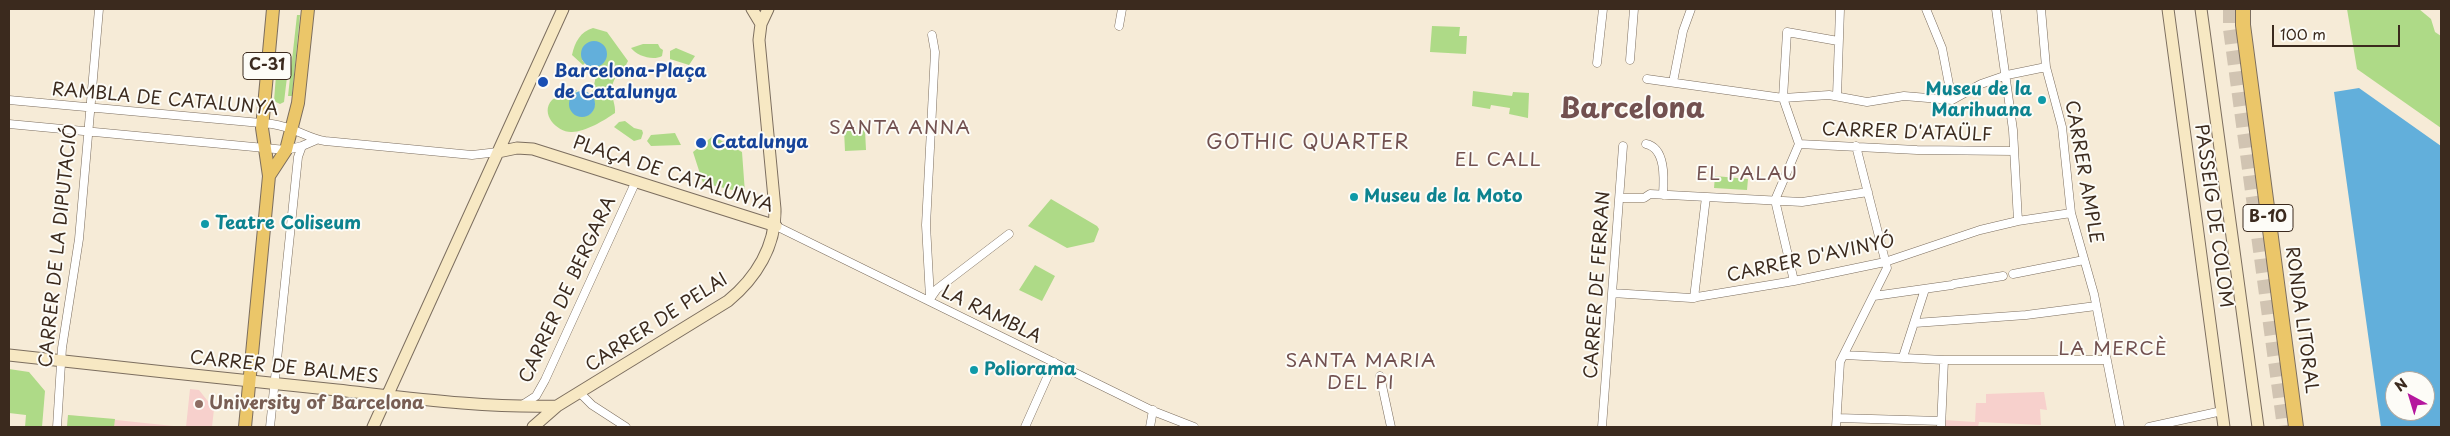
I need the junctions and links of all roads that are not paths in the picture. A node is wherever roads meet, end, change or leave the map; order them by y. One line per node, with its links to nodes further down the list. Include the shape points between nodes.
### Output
1 (99, 9): 32 (street, CARRER DE LA DIPUTACIÓ)
2 (273, 9): 33 (main road, C-31)
3 (308, 9): 35 (main road, C-31, via 298,103)
4 (563, 9): 46 (main road)
5 (752, 9): 18 (main road)
6 (768, 9): 18 (main road)
7 (1122, 9): 19 (street)
8 (1603, 9): 23 (street)
9 (1634, 9): 22 (street)
10 (1691, 9): 27 (street)
11 (1840, 9): 21 (street)
12 (1926, 9): 31 (street, via 1942,48)
13 (1996, 9): 25 (street)
14 (2041, 9): 24 (street, CARRER AMPLE)
15 (2168, 9): 85 (main road, PASSEIG DE COLOM)
16 (2201, 9): 103 (main road, PASSEIG DE COLOM)
17 (2243, 9): 104 (highway, RONDA LITORAL / B-10)
18 (761, 24): 56 (main road, PLAÇA DE CATALUNYA, via 759,40)
19 (1119, 26)
20 (932, 35): 65 (street, via 935,52 926,225)
21 (1838, 41): 28 (street); 29 (street, via 1788,32)
22 (1630, 60)
23 (1597, 63)
24 (2046, 67): 25 (street); 54 (street, CARRER AMPLE, via 2062,127)
25 (2007, 75): 31 (street, via 1981,84); 45 (street)
26 (1647, 80): 27 (street)
27 (1672, 82): 29 (street)
28 (1833, 96): 29 (street); 31 (street, via 1867,102 1904,96)
29 (1783, 98): 39 (street)
30 (9, 100): 32 (street, RAMBLA DE CATALUNYA)
31 (1952, 100)
32 (89, 108): 33 (street, RAMBLA DE CATALUNYA); 36 (street, CARRER DE LA DIPUTACIÓ)
33 (262, 123): 35 (street, RAMBLA DE CATALUNYA); 43 (main road, C-31)
34 (9, 124): 36 (street, RAMBLA DE CATALUNYA)
35 (291, 127): 37 (street, RAMBLA DE CATALUNYA); 44 (main road, C-31)
36 (87, 132): 43 (street, RAMBLA DE CATALUNYA); 75 (street, CARRER DE LA DIPUTACIÓ, via 79,239)
37 (316, 140): 40 (street, RAMBLA DE CATALUNYA); 46 (street, RAMBLA DE CATALUNYA, via 472,155)
38 (1646, 144): 50 (street, via 1656,149 1664,169)
39 (1799, 144): 42 (street, CARRER D'ATAÜLF); 53 (street)
40 (302, 146): 44 (street, RAMBLA DE CATALUNYA); 79 (street, via 298,157)
41 (1623, 146): 52 (street, CARRER DE FERRAN)
42 (1856, 146): 45 (street, CARRER D'ATAÜLF); 49 (street)
43 (263, 148): 44 (street, RAMBLA DE CATALUNYA); 47 (main road, C-31)
44 (286, 150): 47 (main road, C-31)
45 (2014, 151): 55 (street)
46 (498, 152): 48 (main road, PLAÇA DE CATALUNYA, via 526,147); 81 (main road)
47 (269, 176): 78 (main road, C-31)
48 (636, 181): 56 (main road, PLAÇA DE CATALUNYA); 82 (street, CARRER DE BERGARA, via 545,380 536,396)
49 (1868, 192): 53 (street, via 1802,202); 59 (street)
50 (1663, 195): 51 (street); 52 (street)
51 (1706, 197): 53 (street); 67 (street)
52 (1620, 198): 64 (street, CARRER DE FERRAN)
53 (1775, 200): 62 (street)
54 (2071, 213): 55 (street, CARRER D'AVINYÓ); 58 (street, CARRER AMPLE)
55 (2018, 221): 59 (street, CARRER D'AVINYÓ, via 1980,230)
56 (776, 226): 65 (street, LA RAMBLA); 80 (main road, CARRER DE PELAI, via 761,264 748,284)
57 (1009, 234): 65 (street)
58 (2084, 260): 60 (street); 68 (street, CARRER AMPLE)
59 (1885, 262): 62 (street, CARRER D'AVINYÓ); 66 (street, via 1887,268)
60 (2013, 274)
61 (2003, 276): 63 (street)
62 (1794, 282): 67 (street, CARRER D'AVINYÓ)
63 (1925, 289): 66 (street); 69 (street)
64 (1612, 293): 67 (street, CARRER D'AVINYÓ); 98 (street, CARRER DE FERRAN)
65 (930, 296): 76 (street, LA RAMBLA)
66 (1874, 296): 71 (street)
67 (1694, 298)
68 (2096, 306): 69 (street, via 2026,315); 74 (street, CARRER AMPLE)
69 (1914, 322): 72 (street)
70 (9, 355): 75 (main road, CARRER DE BALMES)
71 (1844, 355): 72 (street); 86 (street, via 1838,367)
72 (1903, 357): 73 (street)
73 (1944, 360): 74 (street); 87 (street)
74 (2106, 360): 100 (street, CARRER AMPLE)
75 (61, 361): 78 (main road, CARRER DE BALMES); 88 (street, CARRER DE LA DIPUTACIÓ)
76 (1054, 362): 84 (street, LA RAMBLA); 94 (street)
77 (1380, 376): 97 (street)
78 (251, 383): 79 (main road, CARRER DE BALMES); 89 (main road, C-31)
79 (275, 385): 81 (main road, CARRER DE BALMES); 90 (street)
80 (581, 394): 83 (main road, CARRER DE PELAI); 93 (street)
81 (388, 396): 82 (main road, CARRER DE BALMES); 91 (main road)
82 (521, 406): 83 (main road, CARRER DE BALMES)
83 (557, 406): 92 (main road, CARRER DE PELAI)
84 (1153, 410): 95 (street); 96 (street, LA RAMBLA)
85 (2222, 411): 101 (street); 102 (main road, PASSEIG DE COLOM)
86 (1837, 418): 87 (street); 99 (street)
87 (1941, 424)
88 (56, 427)
89 (245, 427)
90 (270, 427)
91 (373, 427)
92 (533, 427)
93 (626, 427)
94 (1025, 427)
95 (1150, 427)
96 (1194, 427)
97 (1391, 427)
98 (1602, 427)
99 (1836, 427)
100 (2120, 427)
101 (2149, 427)
102 (2224, 427)
103 (2258, 427)
104 (2296, 427)

